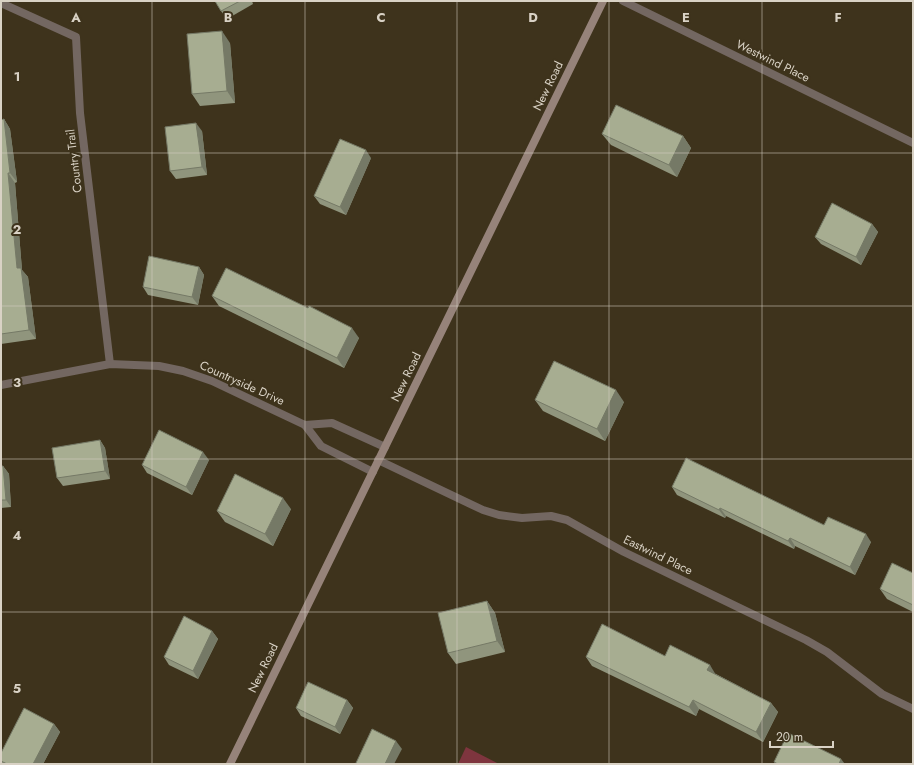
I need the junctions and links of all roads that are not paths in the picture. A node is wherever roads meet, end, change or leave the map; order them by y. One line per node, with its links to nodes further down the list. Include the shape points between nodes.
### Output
1 (603, 1): 8 (street, New Road)
2 (623, 1): 4 (street, Westwind Place)
3 (1, 3): 5 (street, Country Trail, via 76,36 80,113)
4 (913, 143)
5 (110, 364): 6 (street, Countryside Drive); 7 (street, Countryside Drive, via 136,364 183,371 212,381)
6 (1, 385)
7 (305, 425): 8 (street, Countryside Drive, via 332,423); 10 (street, Countryside Drive, via 321,446)
8 (385, 447): 9 (street, New Road)
9 (378, 460): 10 (street, New Road); 11 (street, Eastwind Place, via 494,514 522,518 552,516 567,520 624,552 806,640 827,652 882,694)
10 (372, 472): 12 (street, New Road)
11 (913, 709)
12 (230, 764)

